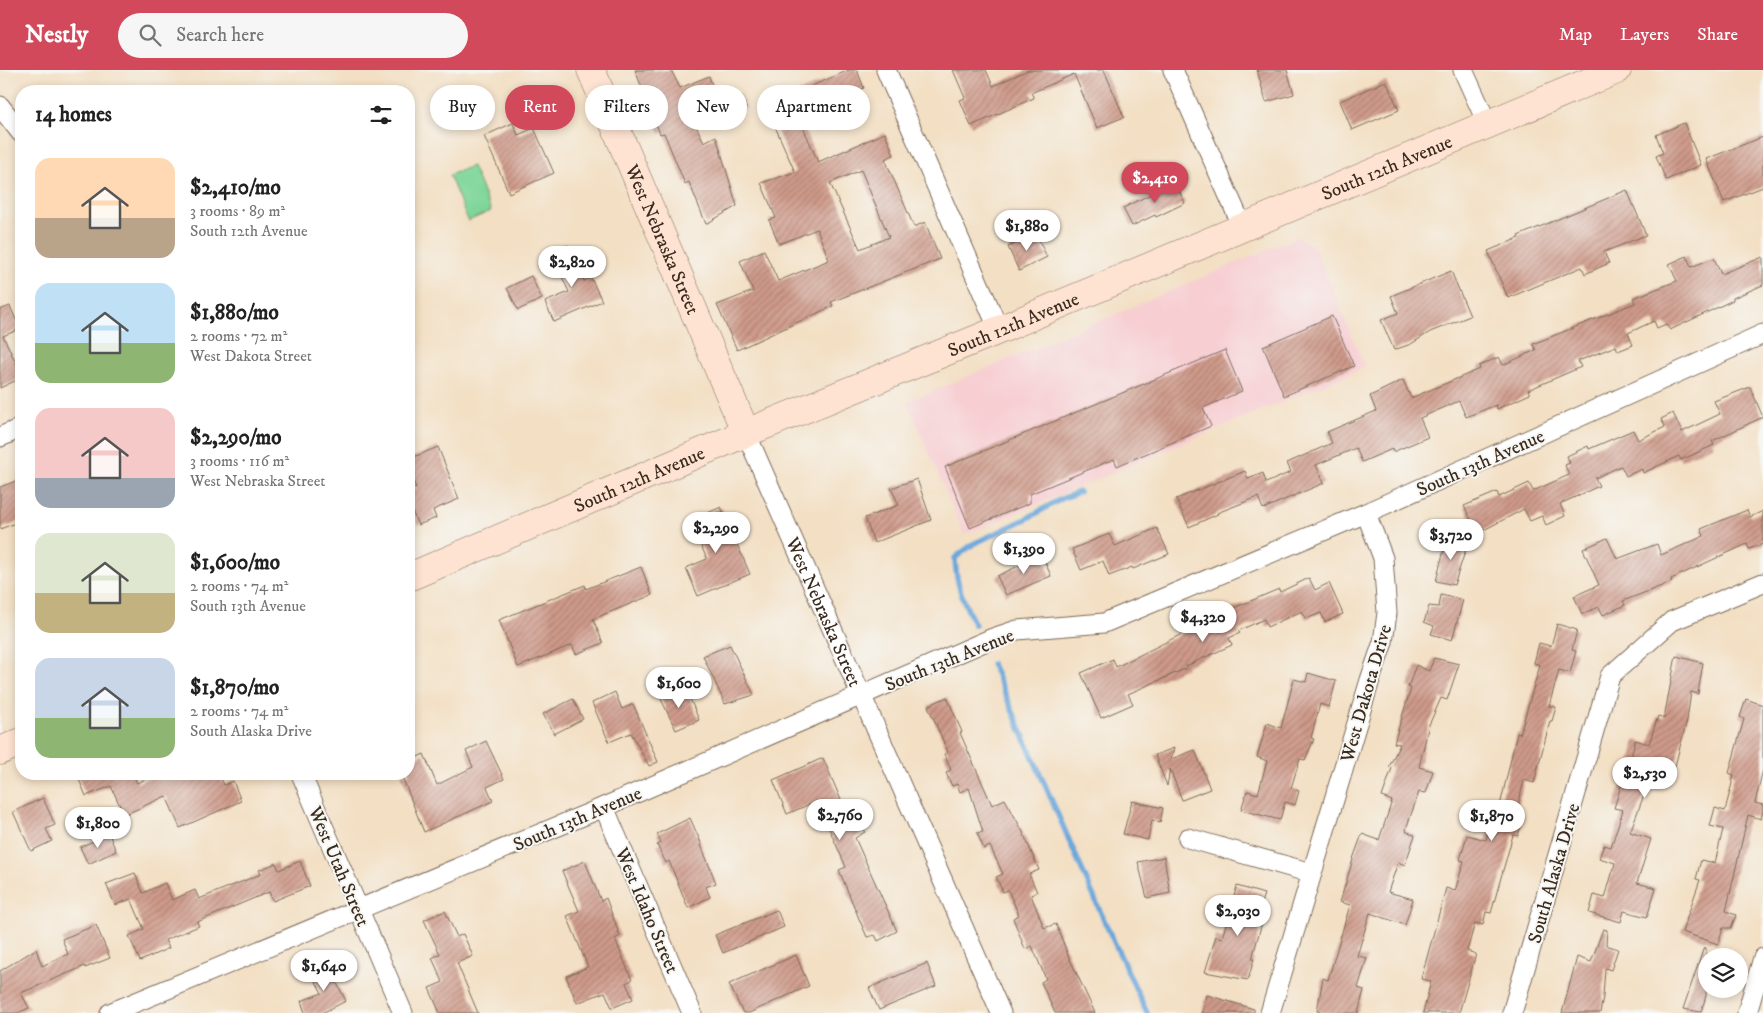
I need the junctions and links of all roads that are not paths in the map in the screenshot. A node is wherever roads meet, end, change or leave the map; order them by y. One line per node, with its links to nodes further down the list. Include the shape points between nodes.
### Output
1 (591, 70): 13 (main road, West Nebraska Street)
2 (886, 70): 10 (street)
3 (1173, 70): 9 (street)
4 (1464, 70): 7 (street)
5 (1617, 70): 7 (main road, South 12th Avenue)
6 (0, 106): 8 (street)
7 (1488, 124): 9 (main road, South 12th Avenue)
8 (15, 125)
9 (1243, 228): 10 (main road, South 12th Avenue)
10 (999, 330): 13 (main road, South 12th Avenue)
11 (1763, 334): 15 (street, South 13th Avenue)
12 (15, 431): 14 (street)
13 (746, 433): 16 (main road, South 12th Avenue); 18 (street, West Nebraska Street)
14 (0, 437)
15 (1366, 513): 18 (street, South 13th Avenue, via 1104,623 1017,630); 24 (street, West Dakota Drive, via 1384,558 1387,613 1383,642)
16 (415, 574)
17 (1763, 583): 32 (street, South Alaska Drive, via 1672,621 1610,676)
18 (862, 696): 22 (street, South 13th Avenue); 30 (street, West Nebraska Street)
19 (15, 745): 20 (main road)
20 (0, 751)
21 (304, 780): 25 (street, West Utah Street)
22 (604, 807): 25 (street, South 13th Avenue); 29 (street, West Idaho Street)
23 (1188, 838): 24 (street)
24 (1311, 873): 31 (street, West Dakota Drive)
25 (358, 909): 27 (street, South 13th Avenue); 28 (street, West Utah Street)
26 (1763, 958): 33 (street)
27 (114, 1012)
28 (403, 1013)
29 (692, 1013)
30 (1001, 1013)
31 (1270, 1013)
32 (1512, 1013)
33 (1747, 1013)

